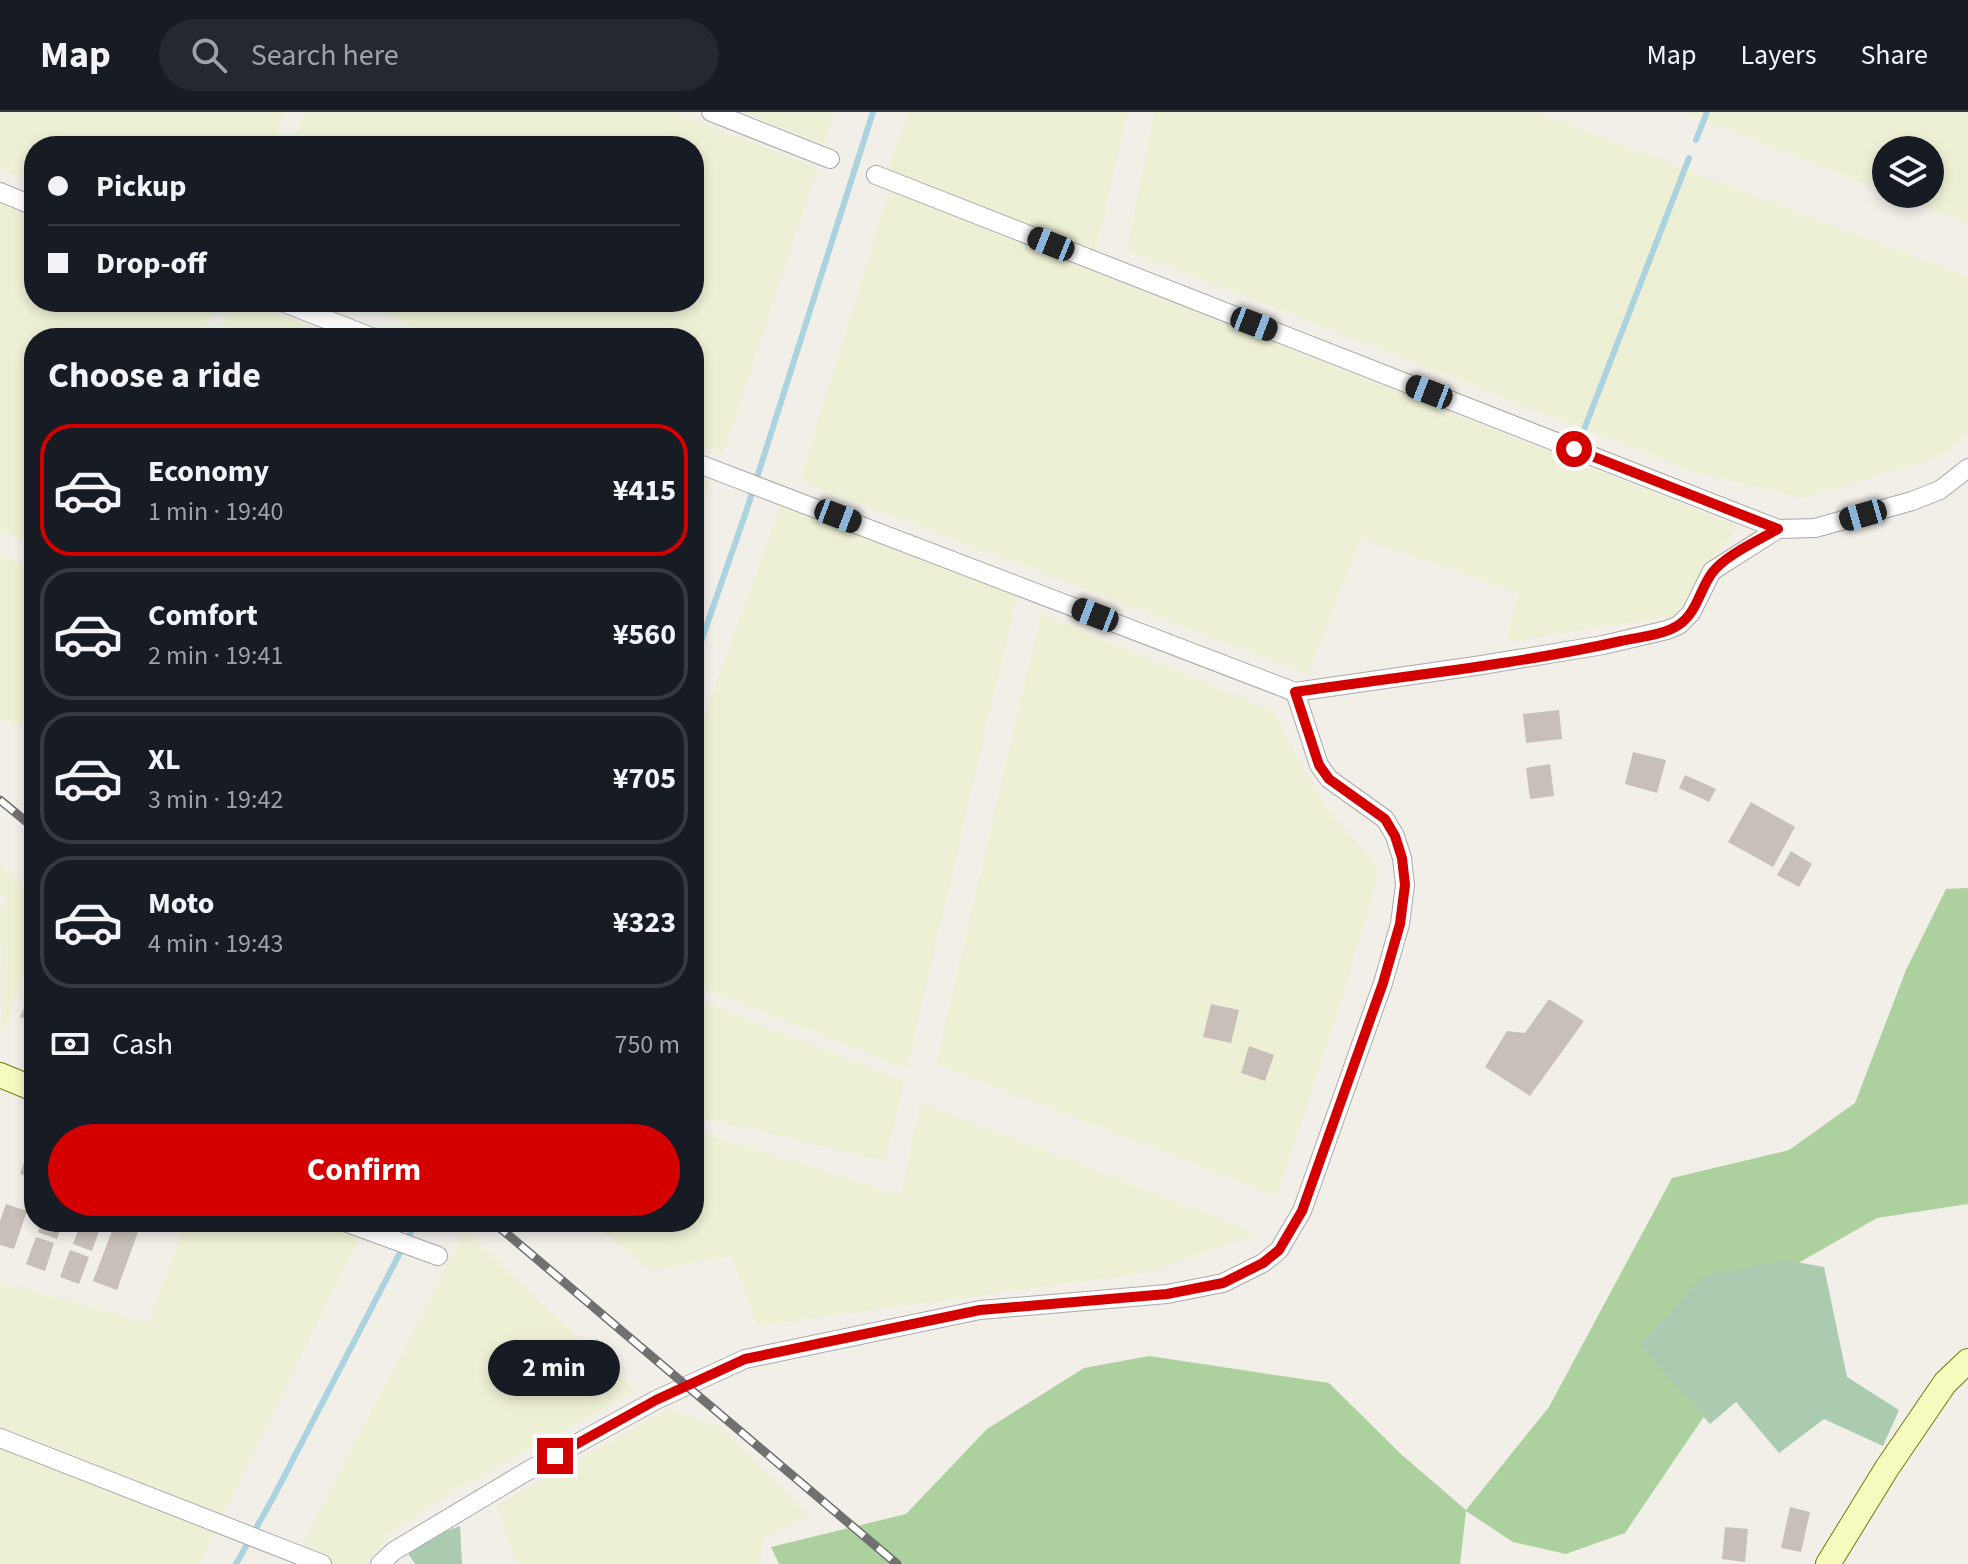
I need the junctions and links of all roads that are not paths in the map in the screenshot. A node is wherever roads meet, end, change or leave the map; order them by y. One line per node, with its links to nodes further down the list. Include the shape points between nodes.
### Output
1 (711, 112): 2 (street)
2 (830, 159)
3 (876, 175): 10 (street)
4 (0, 192): 5 (street)
5 (24, 202)
6 (308, 312): 7 (street)
7 (348, 328)
8 (704, 466): 11 (street)
9 (1968, 468): 10 (street, via 1940,490 1912,501 1815,528)
10 (1778, 529): 11 (street, via 1712,571 1691,613 1667,630 1603,645)
11 (1295, 692): 19 (street, via 1319,765 1329,779 1385,819 1399,847 1405,885 1400,924 1378,997 1302,1211 1279,1250 1223,1283 1167,1294 980,1310 745,1359 656,1400 529,1470)
12 (0, 1075): 13 (street)
13 (24, 1085)
14 (369, 1232): 15 (street)
15 (438, 1256)
16 (1968, 1361): 20 (street, via 1945,1383)
17 (0, 1438): 18 (street)
18 (322, 1564)
19 (380, 1564)
20 (1828, 1564)

